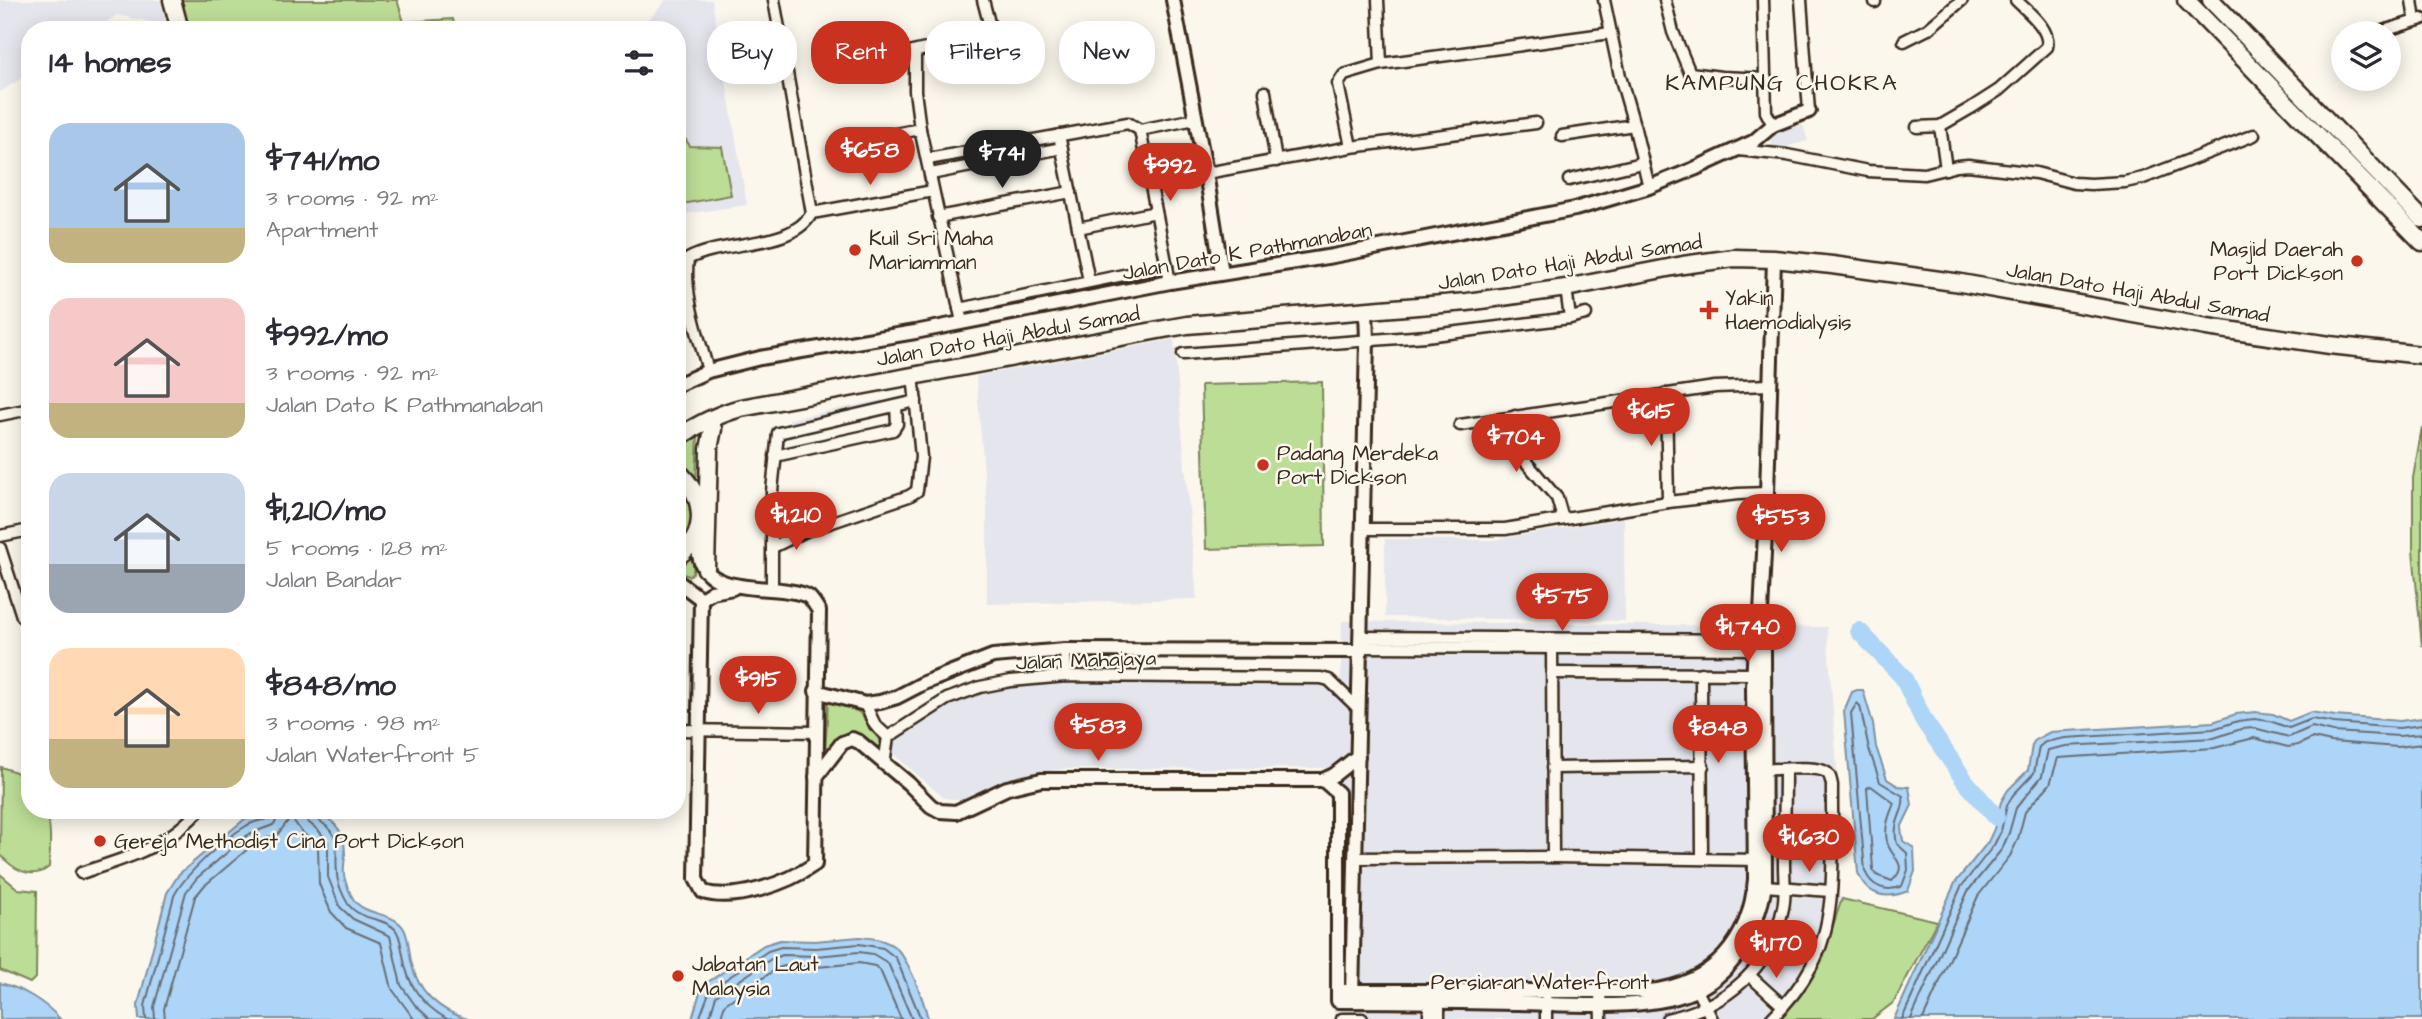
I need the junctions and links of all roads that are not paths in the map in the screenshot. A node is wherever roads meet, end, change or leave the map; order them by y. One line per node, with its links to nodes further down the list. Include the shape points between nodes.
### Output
1 (172, 0): 16 (main road)
2 (774, 0): 52 (street)
3 (984, 0): 20 (street, via 992,34)
4 (1173, 0): 26 (street)
5 (1378, 0): 22 (street)
6 (1604, 0): 18 (street)
7 (1665, 0): 23 (street, via 1690,73)
8 (1763, 0): 23 (street)
9 (1801, 0): 25 (street)
10 (1962, 0): 19 (street, via 1928,29)
11 (2016, 0): 30 (street, via 2045,31 2047,47 1998,90)
12 (2186, 0): 56 (main road)
13 (2211, 0): 54 (main road)
14 (2412, 0): 15 (street)
15 (2418, 20): 17 (street)
16 (178, 21)
17 (2401, 25)
18 (1611, 33): 22 (street); 28 (street)
19 (1904, 41)
20 (915, 52): 21 (street); 32 (street)
21 (911, 53)
22 (1381, 64): 38 (street, via 1344,75 1338,84)
23 (1766, 79): 29 (street, via 1766,112)
24 (1265, 92): 42 (street)
25 (1809, 111): 29 (street, Jalan Dato K Pathmanaban)
26 (1195, 119): 33 (street); 45 (street)
27 (1536, 123): 38 (street)
28 (1634, 125): 36 (street); 43 (street)
29 (1773, 125): 40 (street, Jalan Dato K Pathmanaban)
30 (1940, 126): 31 (street); 44 (street)
31 (1917, 127)
32 (920, 129): 37 (street); 41 (street)
33 (1140, 130): 34 (street, via 1128,123); 51 (street)
34 (1059, 135): 39 (street); 41 (street)
35 (2254, 135): 44 (street, via 2125,182 2074,183 1968,165)
36 (1562, 136)
37 (870, 139)
38 (1352, 147): 42 (street)
39 (1062, 148): 46 (street); 50 (street)
40 (1738, 150): 44 (street, via 1868,171 1924,174); 48 (street, Jalan Dato K Pathmanaban)
41 (928, 159): 46 (street)
42 (1276, 161): 45 (street)
43 (1642, 163): 47 (street); 48 (street)
44 (1946, 169)
45 (1206, 173): 60 (street)
46 (931, 174): 49 (street)
47 (1569, 180)
48 (1649, 187): 60 (street, Jalan Dato K Pathmanaban, via 1494,226)
49 (933, 191): 52 (street); 53 (street)
50 (1071, 192): 53 (street); 55 (street)
51 (1156, 212): 55 (street); 59 (street)
52 (812, 213): 58 (street, via 807,222 785,235 697,254)
53 (938, 218): 67 (street)
54 (2422, 219)
55 (1078, 228): 61 (street)
56 (2422, 242)
57 (1774, 259): 63 (main road, Jalan Dato Haji Abdul Samad, via 1734,258 1683,265); 71 (main road, Jalan Dato Haji Abdul Samad, via 1956,282 2207,327); 75 (street, Persiaran Waterfront)
58 (686, 265)
59 (1167, 266): 61 (street); 62 (street)
60 (1222, 273): 62 (street, Jalan Dato K Pathmanaban)
61 (1088, 282): 67 (street)
62 (1170, 282): 67 (street, Jalan Dato K Pathmanaban)
63 (1566, 288): 65 (main road, Jalan Dato Haji Abdul Samad, via 1467,302); 68 (street)
64 (686, 291): 72 (street)
65 (1366, 309): 69 (street); 73 (main road, Jalan Dato Haji Abdul Samad, via 1187,325)
66 (1586, 314): 68 (street)
67 (960, 315): 72 (street, Jalan Dato K Pathmanaban)
68 (1570, 318): 69 (street)
69 (1367, 341): 70 (street); 92 (street)
70 (1183, 355)
71 (2422, 355)
72 (708, 371): 74 (street, Jalan Dato K Pathmanaban)
73 (914, 374): 77 (street); 80 (main road, Jalan Dato Haji Abdul Samad)
74 (686, 381)
75 (1770, 385): 76 (street); 88 (street, Persiaran Waterfront)
76 (1666, 394): 82 (street); 90 (street)
77 (916, 401): 78 (street); 96 (street, via 921,457 917,491)
78 (896, 406): 86 (street, via 778,433); 86 (street, via 893,430)
79 (21, 411): 81 (street)
80 (726, 412): 84 (main road); 85 (main road, Jalan Dato Haji Abdul Samad)
81 (0, 415)
82 (1515, 416): 83 (street); 91 (street, via 1526,462 1557,498)
83 (1461, 425)
84 (713, 429): 89 (main road, via 704,449); 99 (main road)
85 (686, 432)
86 (775, 456): 96 (street)
87 (686, 479): 89 (main road)
88 (1767, 493): 90 (street); 107 (street, Persiaran Waterfront)
89 (700, 502): 94 (main road)
90 (1668, 502): 91 (street)
91 (1563, 519): 92 (street, via 1499,529)
92 (1363, 529): 106 (street)
93 (21, 532): 95 (street)
94 (698, 533): 98 (main road); 99 (street, via 699,555)
95 (0, 537)
96 (773, 547): 102 (street)
97 (0, 548): 104 (street)
98 (686, 549)
99 (706, 569): 100 (street, via 713,577)
100 (739, 587): 102 (street); 103 (street)
101 (686, 588): 103 (street)
102 (772, 588): 113 (street, via 808,596 819,611)
103 (701, 599): 117 (street)
104 (21, 613)
105 (1552, 643): 106 (street); 107 (street); 109 (street)
106 (1360, 645): 108 (street); 115 (street)
107 (1759, 645): 111 (street, Persiaran Waterfront); 125 (street, Persiaran Waterfront)
108 (1065, 650): 112 (street); 114 (street, via 993,656 897,697)
109 (1552, 673): 110 (street); 123 (street)
110 (1701, 673): 111 (street); 122 (street)
111 (1754, 674): 125 (street, Persiaran Waterfront)
112 (1066, 676): 115 (street, Jalan Mahajaya, via 1321,678 1329,680); 119 (street, Jalan Mahajaya, via 980,687 947,699)
113 (816, 691): 114 (street); 118 (street)
114 (865, 704): 119 (street)
115 (1359, 709): 120 (street)
116 (686, 730): 117 (street)
117 (699, 730): 118 (street); 126 (street, via 696,879 700,890 728,895 794,878 815,864)
118 (816, 732): 126 (street)
119 (888, 737): 121 (street)
120 (1358, 756): 127 (street); 130 (street)
121 (884, 765): 126 (street, via 859,742 848,739); 127 (street, via 931,806 948,813 1007,788 1041,780)
122 (1703, 766): 123 (street); 131 (street)
123 (1552, 768): 129 (street)
124 (1785, 769): 125 (street); 135 (street); 136 (street, via 1828,774 1832,785)
125 (1759, 770): 132 (street, Persiaran Waterfront)
126 (816, 777)
127 (1324, 780): 139 (street, via 1338,793 1338,1001)
128 (190, 819): 133 (street, via 155,845)
129 (1553, 857): 130 (street); 131 (street)
130 (1355, 858): 139 (street)
131 (1702, 858): 132 (street)
132 (1759, 860): 134 (street, Persiaran Waterfront); 138 (street, Persiaran Waterfront, via 1747,918 1724,957)
133 (80, 873)
134 (1765, 886): 135 (street); 138 (street, Persiaran Waterfront, via 1755,922 1735,958 1713,981)
135 (1784, 886): 136 (street); 137 (street, via 1784,905 1772,946)
136 (1830, 891): 143 (street, via 1821,943 1811,967)
137 (1749, 975): 143 (street); 144 (street)
138 (1694, 985): 142 (street, Persiaran Waterfront); 144 (street)
139 (1352, 996): 140 (street, Persiaran Waterfront)
140 (1432, 998): 141 (street, Persiaran Waterfront); 147 (street); 148 (street)
141 (1546, 998): 142 (street, Persiaran Waterfront); 149 (street)
142 (1600, 998): 150 (street)
143 (1783, 1006): 153 (street)
144 (1705, 1007): 151 (street); 152 (street)
145 (1342, 1019): 146 (street)
146 (1362, 1019)
147 (1429, 1019)
148 (1439, 1019)
149 (1546, 1019)
150 (1601, 1019)
151 (1667, 1019)
152 (1712, 1019)
153 (1771, 1019)

